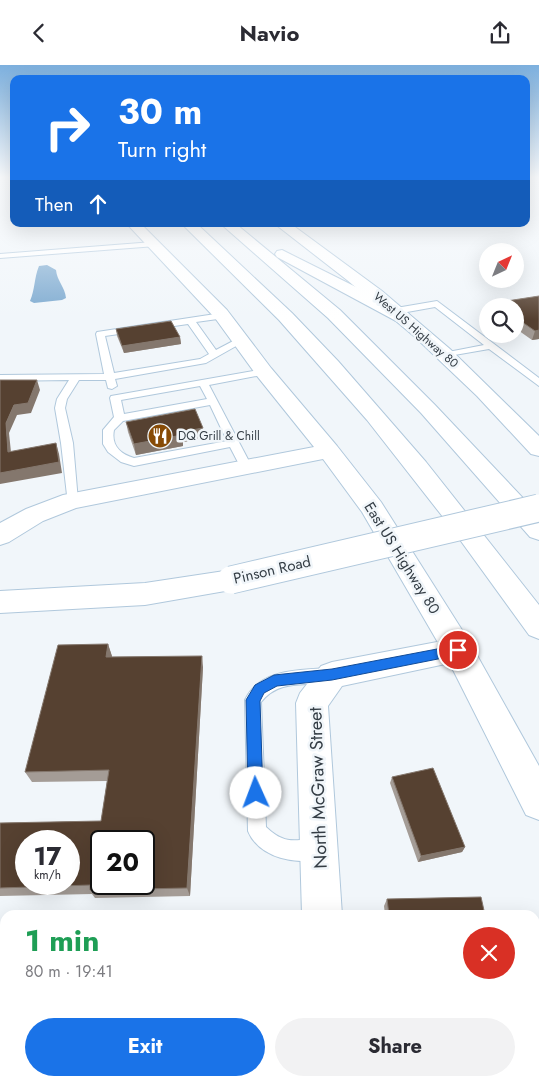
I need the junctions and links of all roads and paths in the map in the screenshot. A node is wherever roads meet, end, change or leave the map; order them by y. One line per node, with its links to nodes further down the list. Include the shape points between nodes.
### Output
1 (137, 227): 6 (main road)
2 (192, 227): 33 (main road, via 270,299 339,375 440,496)
3 (232, 227): 30 (main road, via 334,314 428,409)
4 (243, 227): 8 (main road, via 279,252)
5 (286, 227): 8 (main road, West US Highway 80)
6 (153, 244): 7 (lane); 9 (main road)
7 (0, 256)
8 (399, 314): 12 (lane, via 437,304); 14 (main road, West US Highway 80)
9 (222, 316): 10 (lane); 11 (main road)
10 (190, 320): 13 (lane); 16 (lane, via 100,334)
11 (240, 341): 13 (lane); 15 (main road)
12 (491, 346): 14 (lane); 20 (lane)
13 (214, 355): 16 (lane, via 203,361)
14 (446, 355): 25 (main road, West US Highway 80)
15 (264, 372): 19 (lane); 26 (main road)
16 (110, 377): 17 (lane); 21 (lane)
17 (75, 378): 18 (lane); 28 (lane, via 60,408)
18 (0, 379)
19 (203, 383): 21 (lane); 22 (lane)
20 (539, 383)
21 (114, 398): 23 (lane)
22 (213, 401): 23 (lane); 24 (lane)
23 (120, 419): 24 (lane, via 107,431 111,449 124,460 134,461)
24 (234, 443): 27 (lane)
25 (539, 449)
26 (329, 451): 27 (main road); 34 (main road, East US Highway 80, via 372,508)
27 (246, 467): 28 (main road)
28 (72, 501): 31 (main road, via 21,522)
29 (539, 508): 32 (main road, Pinson Road, bridge, via 231,580 145,594)
30 (539, 531)
31 (0, 536)
32 (0, 602)
33 (539, 627)
34 (458, 650): 35 (main road); 36 (main road, East US Highway 80)
35 (332, 675): 37 (main road, North McGraw Street, via 312,703); 37 (lane, via 274,681 260,689 253,700 257,831 270,845 292,852)
36 (539, 801)
37 (319, 850): 38 (main road, North McGraw Street)
38 (322, 910)

